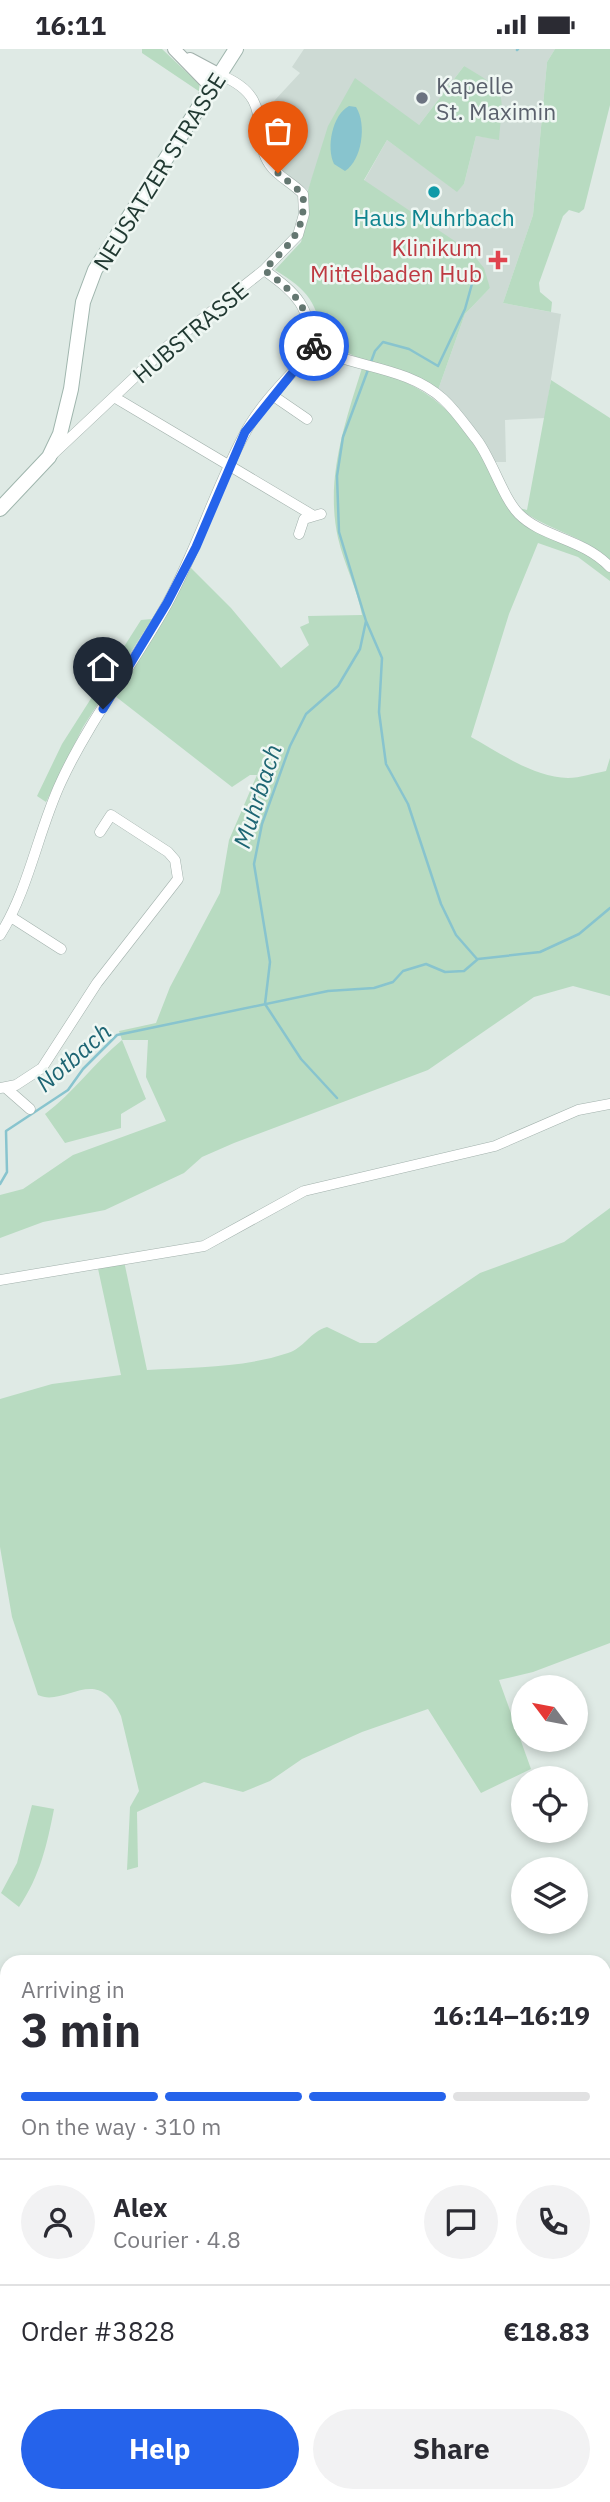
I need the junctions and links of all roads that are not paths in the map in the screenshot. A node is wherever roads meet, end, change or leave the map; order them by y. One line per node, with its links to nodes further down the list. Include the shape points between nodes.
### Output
1 (236, 49): 3 (main road, NEUSATZER STRASSE)
2 (177, 52): 3 (street, HUBSTRASSE); 4 (street, HUBSTRASSE)
3 (220, 75): 4 (main road, NEUSATZER STRASSE); 5 (street, HUBSTRASSE, via 253,100 269,164 303,194 298,235)
4 (212, 88): 10 (main road, NEUSATZER STRASSE, via 94,270 79,321 67,412)
5 (264, 270): 6 (street, via 291,290 308,314); 8 (street, HUBSTRASSE, via 169,345)
6 (315, 348): 7 (street); 14 (street, via 341,361 400,375 442,398 483,448 510,502 532,523 592,550)
7 (272, 395): 9 (street); 11 (street, via 245,432)
8 (114, 397): 10 (street, HUBSTRASSE); 11 (street)
9 (307, 419)
10 (48, 457): 12 (main road, HUBSTRASSE)
11 (229, 468): 13 (street, via 317,515 304,519); 16 (street, via 167,603 75,751)
12 (0, 509)
13 (299, 534)
14 (610, 567)
15 (100, 832): 19 (street, via 111,815 168,852 175,860 178,879 97,983 42,1068)
16 (11, 917): 17 (street); 18 (street)
17 (0, 935)
18 (61, 949)
19 (3, 1088): 21 (street)
20 (610, 1104): 22 (street, via 578,1110 495,1146 304,1191 204,1246)
21 (30, 1109)
22 (0, 1280)

